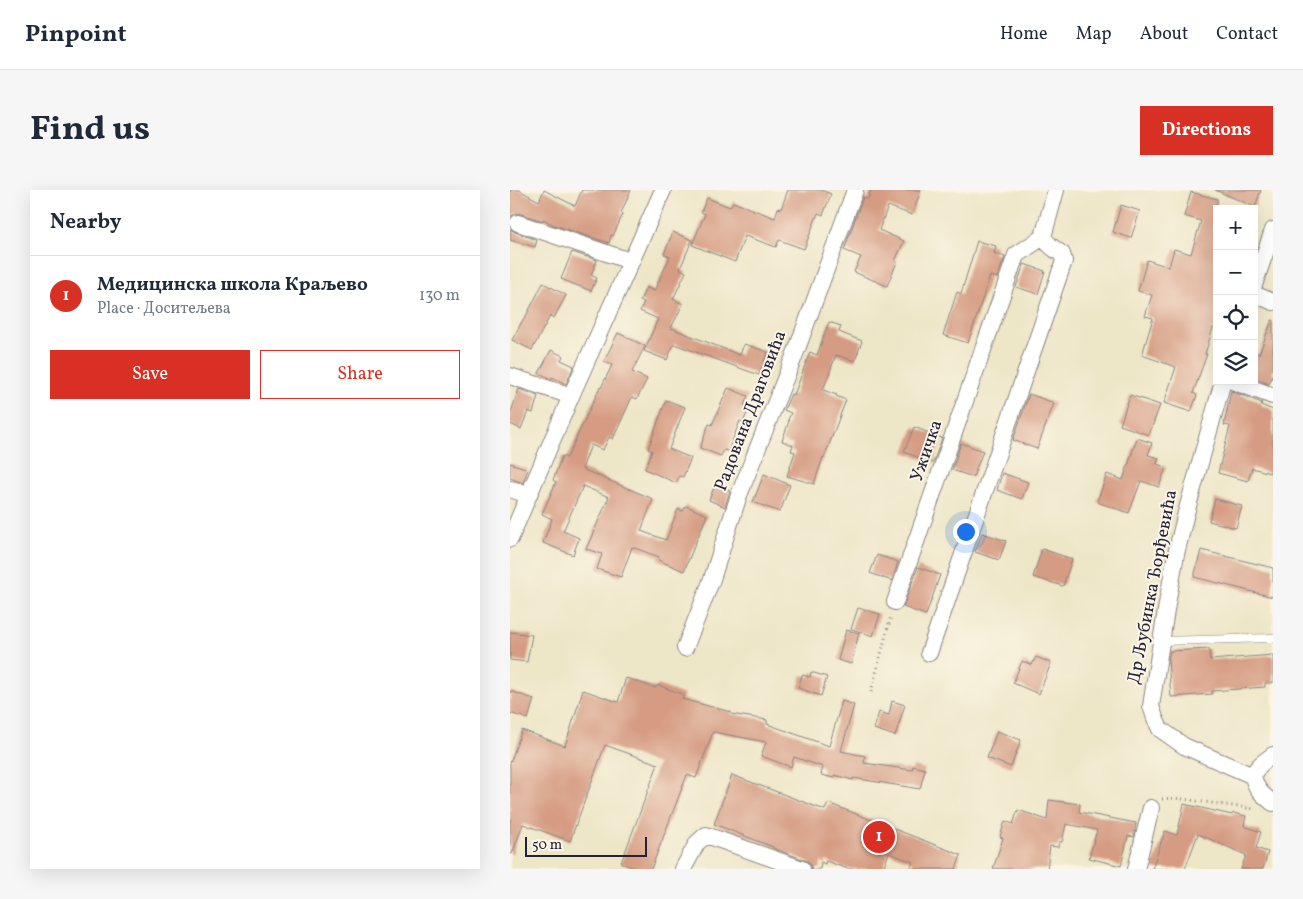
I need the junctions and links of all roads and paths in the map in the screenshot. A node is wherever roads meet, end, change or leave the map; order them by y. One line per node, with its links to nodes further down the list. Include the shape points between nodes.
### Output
1 (663, 190): 7 (street)
2 (855, 190): 22 (street, Радована Драговића, via 739,495)
3 (1056, 190): 6 (street)
4 (518, 223): 7 (street)
5 (1273, 230): 8 (street)
6 (1043, 237): 19 (street, Ужичка, via 1016,255); 23 (street, via 1062,254 1064,261)
7 (630, 261): 14 (street)
8 (1258, 273)
9 (1256, 295): 10 (street)
10 (1273, 302)
11 (510, 376): 14 (street)
12 (1222, 385): 21 (street, Др Љубинка Ђорђевића, via 1178,546)
13 (1243, 385): 15 (street)
14 (571, 396): 17 (street)
15 (1273, 396)
16 (510, 489): 17 (street)
17 (529, 495): 18 (street)
18 (510, 539)
19 (895, 602): 24 (path)
20 (1273, 638): 21 (lane)
21 (1161, 641): 26 (street, Др Љубинка Ђорђевића, via 1151,706 1160,729 1184,746)
22 (685, 648)
23 (929, 653)
24 (871, 692)
25 (1273, 755): 26 (street, via 1259,765)
26 (1253, 776): 27 (street)
27 (1268, 806): 28 (path, via 1162,798)
28 (1151, 808): 31 (street)
29 (683, 869): 30 (street, via 697,842 706,835)
30 (802, 869)
31 (1136, 869)

